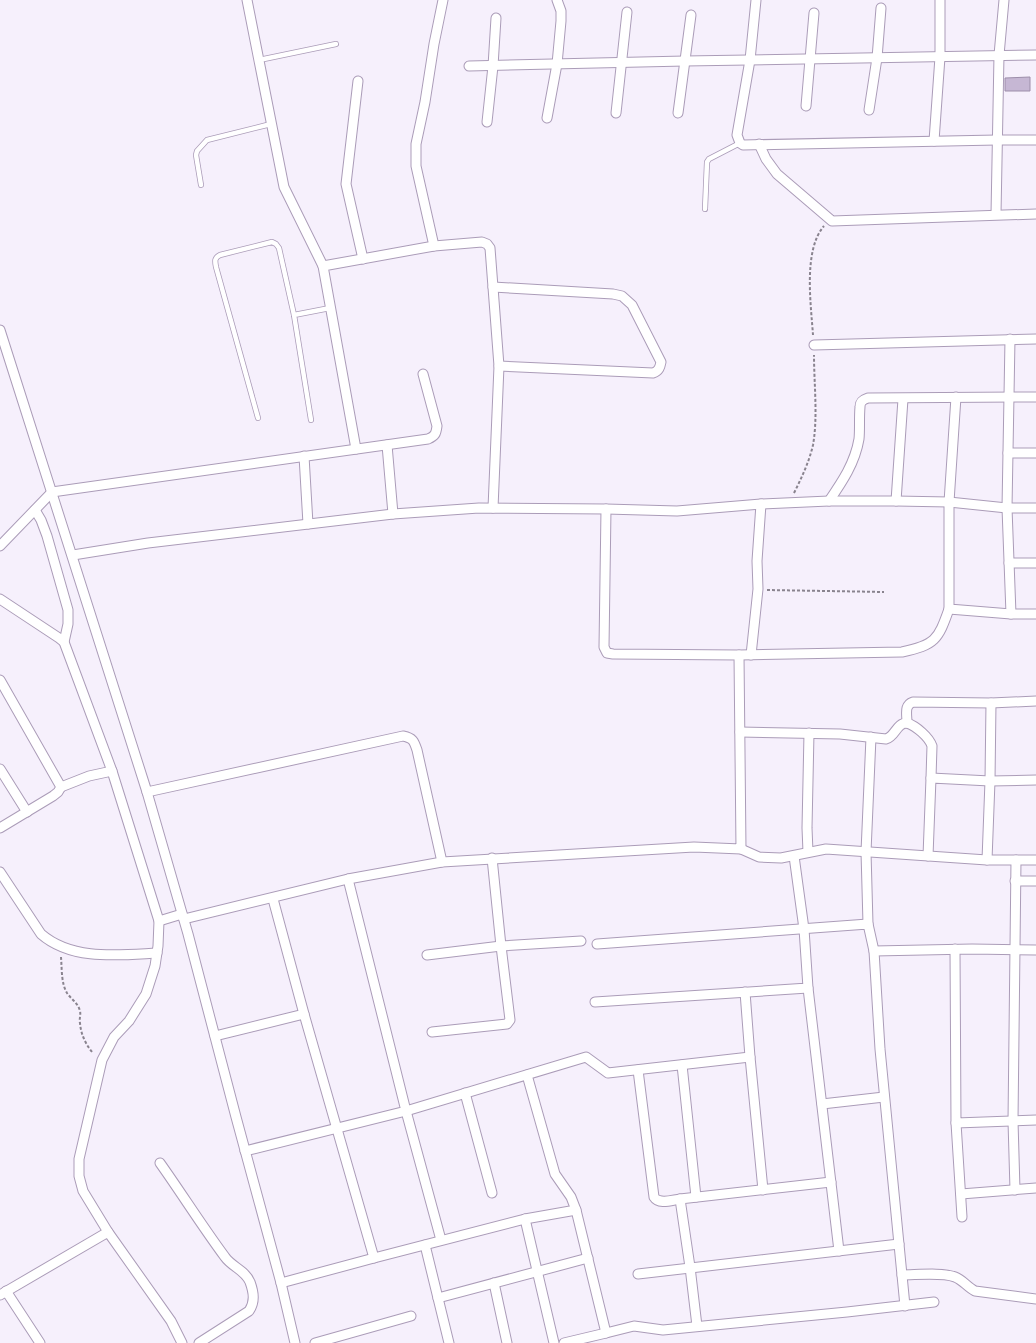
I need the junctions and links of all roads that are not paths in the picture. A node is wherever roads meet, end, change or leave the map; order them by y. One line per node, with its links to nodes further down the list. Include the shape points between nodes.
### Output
1 (247, 0): 18 (street)
2 (443, 0): 42 (street, via 416,144 416,166)
3 (557, 0): 22 (street, via 561,21)
4 (756, 0): 19 (street)
5 (940, 0): 15 (street)
6 (1004, 0): 13 (street)
7 (881, 8): 16 (street)
8 (627, 12): 21 (street)
9 (814, 13): 17 (street)
10 (691, 15): 20 (street)
11 (496, 18): 24 (street)
12 (336, 44): 18 (lane)
13 (999, 55): 14 (street); 15 (street); 33 (street)
14 (1036, 55)
15 (940, 57): 16 (street); 35 (street)
16 (876, 58): 17 (street); 27 (street)
17 (810, 59): 19 (street); 26 (street)
18 (259, 60): 32 (street)
19 (750, 60): 20 (street); 36 (street, via 737,135)
20 (685, 61): 21 (street); 28 (street)
21 (621, 62): 22 (street); 29 (street)
22 (557, 64): 24 (street); 30 (street)
23 (469, 66): 24 (street)
24 (493, 66): 31 (street)
25 (358, 82): 43 (street, via 346,184)
26 (806, 106)
27 (869, 110)
28 (678, 112)
29 (616, 113)
30 (547, 118)
31 (487, 122)
32 (272, 124): 38 (lane, via 207,140 196,155); 44 (street, via 284,187)
33 (997, 140): 34 (street); 35 (street); 40 (street)
34 (1036, 140)
35 (934, 141): 37 (street)
36 (740, 143): 37 (street); 39 (lane, via 707,162)
37 (759, 144): 40 (street, via 777,174 832,221)
38 (201, 185)
39 (705, 209)
40 (996, 214): 41 (street)
41 (1036, 214)
42 (434, 246): 43 (street); 45 (street, via 482,242 487,244 490,248)
43 (362, 259): 44 (street)
44 (322, 266): 46 (street)
45 (493, 287): 52 (street); 52 (street, via 622,296 632,305 661,362 654,373)
46 (330, 308): 47 (lane); 61 (street)
47 (294, 315): 58 (lane, via 276,244 272,242 216,257 216,267); 59 (lane)
48 (0, 330): 65 (street)
49 (1010, 339): 50 (street); 51 (street); 55 (street)
50 (1036, 339)
51 (814, 345)
52 (499, 366): 70 (street)
53 (423, 374): 60 (street, via 437,426 434,437)
54 (956, 397): 55 (street); 57 (street); 68 (street)
55 (1009, 397): 56 (street); 62 (street)
56 (1036, 397)
57 (903, 399): 66 (street, via 862,400 859,439 854,455 846,475); 67 (street)
58 (258, 418)
59 (311, 420)
60 (387, 445): 61 (street); 75 (street)
61 (356, 449): 64 (street)
62 (1008, 453): 63 (street); 71 (street)
63 (1036, 453)
64 (304, 456): 65 (street); 76 (street)
65 (52, 492): 74 (street); 78 (street)
66 (829, 501): 67 (street); 69 (street)
67 (896, 501): 68 (street)
68 (949, 502): 71 (street); 82 (street)
69 (761, 504): 73 (street, via 677,511); 87 (street, via 757,561 758,590)
70 (493, 508): 73 (street); 75 (street)
71 (1007, 508): 72 (street); 79 (street)
72 (1036, 508)
73 (606, 509): 86 (street, via 604,647 607,653)
74 (35, 510): 77 (street); 85 (street, via 47,536 68,610)
75 (393, 514): 76 (street)
76 (308, 524): 78 (street, via 148,543)
77 (0, 546)
78 (73, 555): 101 (street)
79 (1009, 563): 80 (street); 83 (street)
80 (1036, 563)
81 (0, 599): 85 (street)
82 (949, 609): 83 (street); 87 (street, via 942,631 933,642 920,648 902,652)
83 (1012, 614): 84 (street)
84 (1036, 614)
85 (64, 642): 96 (street)
86 (740, 655): 87 (street); 92 (street)
87 (751, 655)
88 (0, 680): 100 (street)
89 (1036, 701): 90 (street)
90 (991, 703): 91 (street, via 913,702 907,706); 99 (street)
91 (907, 722): 94 (street, via 901,724 888,739); 97 (street, via 932,746)
92 (740, 732): 93 (street); 104 (street)
93 (809, 733): 94 (street); 105 (street)
94 (871, 737): 106 (street)
95 (0, 769): 102 (street)
96 (112, 771): 100 (street, via 88,776); 120 (street)
97 (931, 778): 99 (street); 108 (street)
98 (1036, 780): 99 (street)
99 (990, 781): 110 (street)
100 (61, 787): 102 (street, via 53,796)
101 (147, 792): 113 (street, via 404,736 414,741 417,750); 119 (street)
102 (27, 812): 103 (street)
103 (0, 828)
104 (740, 849): 107 (street, via 759,857); 109 (street, via 694,847)
105 (808, 852): 106 (street, via 826,849); 107 (street)
106 (866, 852): 108 (street); 121 (street)
107 (794, 856): 122 (street)
108 (928, 856): 110 (street)
109 (492, 858): 113 (street); 125 (street)
110 (987, 860): 111 (street)
111 (1016, 860): 112 (street); 116 (street)
112 (1036, 860)
113 (442, 862): 115 (street)
114 (0, 872): 130 (street, via 41,934 49,941 92,954 110,956)
115 (348, 879): 118 (street); 145 (street)
116 (1015, 881): 117 (street); 127 (street)
117 (1036, 881)
118 (273, 898): 119 (street); 135 (street)
119 (183, 917): 120 (street); 137 (street)
120 (159, 921): 130 (street)
121 (868, 924): 122 (street); 129 (street)
122 (804, 929): 124 (street); 132 (street)
123 (581, 941): 125 (street)
124 (597, 944)
125 (500, 946): 131 (street); 136 (street, via 509,1022)
126 (955, 949): 127 (street); 129 (street); 148 (street)
127 (1015, 949): 128 (street); 147 (street)
128 (1036, 950)
129 (874, 951): 143 (street)
130 (157, 953): 163 (street, via 146,994 129,1021 114,1037 102,1060 79,1159 79,1176 83,1191)
131 (427, 955)
132 (808, 988): 133 (street); 144 (street)
133 (745, 992): 134 (street); 138 (street)
134 (596, 1002)
135 (304, 1014): 137 (street); 149 (street)
136 (432, 1032)
137 (215, 1036): 150 (street)
138 (750, 1057): 139 (street); 154 (street)
139 (682, 1065): 140 (street); 158 (street)
140 (638, 1070): 141 (street, via 608,1073 586,1057); 159 (street, via 654,1197 660,1202)
141 (527, 1075): 142 (street); 160 (street, via 554,1174)
142 (465, 1093): 145 (street); 156 (street)
143 (884, 1097): 144 (street); 165 (street)
144 (822, 1104): 152 (street)
145 (406, 1111): 149 (street); 164 (street)
146 (1036, 1120): 147 (street)
147 (1013, 1121): 148 (street); 155 (street)
148 (956, 1123): 157 (street)
149 (336, 1128): 150 (street); 168 (street)
150 (245, 1151): 174 (street)
151 (160, 1163): 187 (street, via 226,1258 246,1274 253,1293 253,1306 249,1311)
152 (831, 1182): 154 (street); 167 (street)
153 (1036, 1188): 155 (street)
154 (763, 1190): 158 (street)
155 (1015, 1190): 157 (street)
156 (492, 1193)
157 (961, 1194): 161 (street)
158 (696, 1197): 159 (street)
159 (680, 1199): 170 (street)
160 (576, 1210): 162 (street); 169 (street)
161 (962, 1216)
162 (525, 1220): 164 (street); 171 (street)
163 (108, 1232): 176 (street); 186 (street, via 171,1321)
164 (441, 1240): 166 (street)
165 (899, 1244): 167 (street); 173 (street)
166 (425, 1245): 168 (street); 177 (street)
167 (839, 1251): 170 (street)
168 (374, 1258): 174 (street)
169 (588, 1258): 171 (street); 183 (street)
170 (690, 1267): 172 (street); 182 (street)
171 (537, 1272): 175 (street); 192 (street)
172 (638, 1274)
173 (902, 1275): 178 (street, via 947,1274 960,1279 975,1291); 180 (street)
174 (281, 1283): 188 (street)
175 (494, 1283): 177 (street); 191 (street)
176 (3, 1293): 185 (street)
177 (438, 1298): 190 (street)
178 (1036, 1299)
179 (934, 1302): 180 (street)
180 (905, 1306): 182 (street)
181 (411, 1316): 189 (street)
182 (697, 1326): 183 (street, via 663,1330 634,1326)
183 (606, 1333): 184 (street)
184 (583, 1341): 193 (street)
185 (40, 1343)
186 (182, 1343)
187 (200, 1343)
188 (295, 1343)
189 (315, 1343)
190 (449, 1343)
191 (507, 1343)
192 (554, 1343)
193 (564, 1343)

